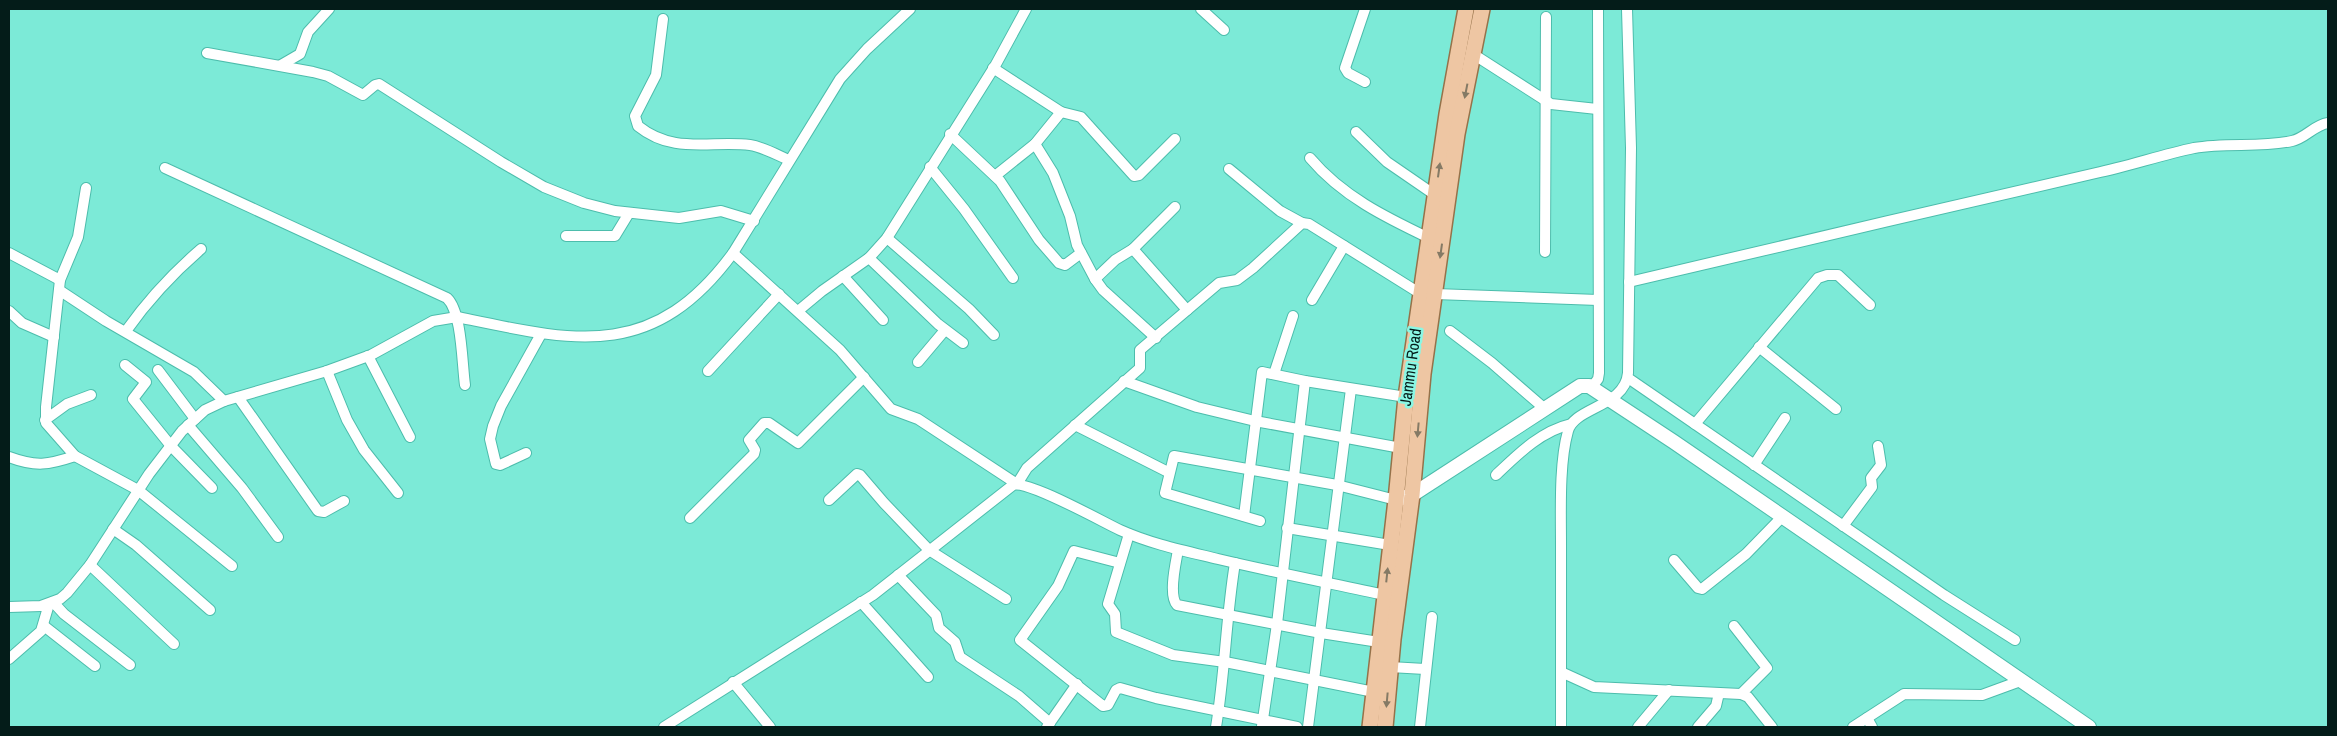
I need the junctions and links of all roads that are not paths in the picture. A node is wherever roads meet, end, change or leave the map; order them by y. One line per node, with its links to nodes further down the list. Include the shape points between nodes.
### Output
1 (329, 9): 15 (street, via 308,32 300,54)
2 (910, 9): 27 (street, via 840,79)
3 (1026, 9): 16 (street)
4 (1201, 9): 12 (street)
5 (1365, 9): 17 (street, via 1345,68)
6 (1466, 9): 33 (main road, Jammu Road, one-way to 6)
7 (1482, 9): 14 (main road)
8 (1598, 9): 19 (street)
9 (1627, 9): 52 (street, via 1631,148)
10 (1546, 17): 18 (street)
11 (663, 19): 27 (street, via 656,75 635,116 638,126 668,141 693,146 750,145)
12 (1224, 30)
13 (207, 53): 15 (street)
14 (1473, 54): 18 (street); 55 (main road, one-way to 55)
15 (280, 65): 35 (street, via 328,76 364,95 376,84 386,87 544,187 584,203)
16 (993, 68): 20 (street); 23 (street)
17 (1365, 82)
18 (1545, 100): 19 (street, via 1558,106); 44 (street)
19 (1597, 109): 57 (street)
20 (1061, 112): 24 (street, via 1081,117 1134,176 1139,175); 25 (street)
21 (2328, 123): 52 (street, via 2316,126 2293,141 2193,148)
22 (1356, 132): 33 (street, via 1394,167)
23 (950, 134): 28 (street); 31 (street)
24 (1175, 139)
25 (1034, 144): 31 (street); 46 (street, via 1053,173)
26 (1310, 158): 40 (street, via 1355,199)
27 (790, 160): 36 (street)
28 (930, 167): 39 (street); 50 (street)
29 (166, 168): 63 (street, via 444,297 451,303)
30 (1229, 169): 37 (street, via 1280,211)
31 (995, 176): 46 (street, via 1059,263 1065,265)
32 (86, 188): 53 (street, via 78,237)
33 (1435, 195): 40 (main road, Jammu Road)
34 (1175, 207): 43 (street)
35 (629, 213): 36 (street, via 684,218 721,211); 38 (street, via 615,236)
36 (754, 221): 47 (street)
37 (1302, 223): 41 (street); 60 (street, via 1237,280 1220,283)
38 (566, 236)
39 (886, 238): 48 (street); 69 (street, via 970,310)
40 (1429, 238): 55 (main road, Jammu Road)
41 (1344, 246): 55 (street); 56 (street)
42 (201, 248): 67 (street, via 169,277)
43 (1133, 249): 51 (street, via 1115,260); 60 (street)
44 (1545, 252)
45 (9, 253): 53 (street)
46 (1081, 253): 51 (street)
47 (733, 254): 54 (street); 68 (street, via 686,305 659,320 625,333 597,337)
48 (870, 258): 49 (street); 65 (street)
49 (844, 276): 61 (street); 64 (street)
50 (1013, 278)
51 (1095, 279): 71 (street)
52 (1629, 282): 86 (street)
53 (59, 285): 67 (street); 70 (street)
54 (779, 294): 61 (street); 79 (street)
55 (1428, 294): 57 (street); 89 (main road, Jammu Road); 119 (main road, one-way to 119)
56 (1312, 300)
57 (1598, 300): 86 (street, via 1599,373)
58 (1870, 304): 73 (street, via 1838,275 1822,276)
59 (9, 310): 70 (street, via 22,323)
60 (1187, 310): 71 (street)
61 (798, 311): 81 (street)
62 (1293, 316): 80 (street)
63 (457, 317): 68 (street); 74 (street, via 433,321); 84 (street)
64 (883, 320)
65 (945, 330): 72 (street); 75 (street)
66 (1450, 331): 91 (street)
67 (126, 332): 90 (street, via 194,372)
68 (541, 334): 106 (street, via 501,406 490,434 496,464)
69 (994, 335)
70 (54, 337): 94 (street)
71 (1156, 338): 82 (street, via 1140,350 1141,366)
72 (963, 343)
73 (1759, 348): 92 (street); 98 (street)
74 (368, 356): 78 (street); 101 (street)
75 (918, 362)
76 (125, 365): 103 (street, via 146,382 133,398)
77 (158, 370): 96 (street)
78 (327, 371): 88 (street); 118 (street, via 347,420 364,450)
79 (708, 371)
80 (1274, 374): 83 (street); 95 (street, via 1261,374)
81 (864, 377): 114 (street, via 891,409 918,420); 125 (street, via 798,443 776,427 764,423 749,440 754,454)
82 (1124, 381): 95 (street, via 1197,406); 99 (street)
83 (1306, 382): 85 (street); 100 (street)
84 (465, 385)
85 (1351, 389): 89 (street); 102 (street)
86 (1610, 389): 91 (street, via 1580,386); 97 (street); 98 (street); 124 (street)
87 (91, 395): 94 (street, via 67,404)
88 (238, 397): 90 (street); 120 (street, via 318,512 324,512)
89 (1406, 397): 105 (main road, Jammu Road)
90 (224, 400): 96 (street, via 204,410)
91 (1545, 409): 119 (street)
92 (1836, 409)
93 (1785, 418): 109 (street)
94 (45, 420): 107 (street)
95 (1255, 421): 100 (street); 110 (street)
96 (191, 422): 103 (street); 132 (street)
97 (1571, 424): 112 (street, via 1555,429 1530,444); 166 (street, via 1562,487)
98 (1695, 424): 109 (street)
99 (1075, 425): 111 (street); 114 (street, via 1027,468)
100 (1300, 429): 102 (street); 113 (street)
101 (410, 437)
102 (1343, 437): 105 (street); 115 (street)
103 (170, 446): 116 (street); 117 (street)
104 (1878, 446): 127 (street, via 1881,465 1872,478 1872,487)
105 (1401, 448): 122 (main road, Jammu Road)
106 (526, 453)
107 (75, 456): 108 (street, via 42,465); 117 (street)
108 (9, 457)
109 (1754, 465): 127 (street)
110 (1249, 469): 111 (street, via 1176,455); 113 (street); 123 (street)
111 (1168, 472): 123 (street, via 1166,494)
112 (1496, 475)
113 (1293, 477): 115 (street); 128 (street)
114 (1018, 484): 130 (street); 134 (street)
115 (1337, 486): 122 (street); 131 (street)
116 (212, 488)
117 (138, 490): 129 (street); 140 (street)
118 (398, 492)
119 (1412, 495): 122 (street); 163 (main road)
120 (344, 500)
121 (829, 500): 134 (street, via 857,474 860,475)
122 (1396, 500): 133 (main road, Jammu Road)
123 (1244, 516): 126 (street)
124 (1783, 516): 136 (street, via 1746,554 1702,589); 168 (street)
125 (690, 518)
126 (1260, 521)
127 (1843, 526): 156 (street)
128 (1287, 528): 131 (street); 141 (street)
129 (113, 529): 139 (street); 149 (street)
130 (1129, 534): 135 (street); 137 (street)
131 (1332, 534): 133 (street); 143 (street)
132 (278, 538)
133 (1390, 544): 144 (main road, Jammu Road, one-way to 133)
134 (929, 550): 142 (street); 145 (street)
135 (1178, 550): 138 (street); 150 (street, via 1175,603)
136 (1674, 560)
137 (1120, 563): 160 (street, via 1108,605 1115,614 1116,632 1173,655); 171 (street, via 1074,551 1058,586 1020,638)
138 (1235, 563): 141 (street); 150 (street)
139 (90, 565): 147 (street, via 67,593); 158 (street)
140 (232, 566)
141 (1282, 574): 143 (street); 152 (street)
142 (898, 575): 146 (street); 179 (street, via 936,615 939,628 955,642 960,657 1019,696)
143 (1326, 582): 144 (street); 155 (street)
144 (1385, 595): 157 (main road, Jammu Road)
145 (1006, 599)
146 (861, 602): 167 (street); 170 (street)
147 (50, 603): 148 (street); 153 (street); 161 (street)
148 (9, 607)
149 (210, 610)
150 (1229, 615): 152 (street); 160 (street)
151 (1432, 617): 164 (street)
152 (1277, 624): 155 (street); 165 (street)
153 (44, 626): 159 (street); 162 (street)
154 (1734, 626): 175 (street, via 1767,668)
155 (1321, 633): 157 (street); 169 (street)
156 (2015, 640)
157 (1379, 642): 173 (main road, Jammu Road)
158 (174, 644)
159 (9, 659)
160 (1225, 662): 165 (street); 176 (street)
161 (130, 665)
162 (95, 666)
163 (1390, 667): 164 (street); 186 (main road, one-way to 186)
164 (1423, 669): 187 (street)
165 (1271, 672): 169 (street); 178 (street)
166 (1561, 672): 172 (street, via 1594,687); 188 (street)
167 (928, 677)
168 (2023, 680): 177 (street, via 1982,694 1904,694); 193 (street)
169 (1314, 681): 173 (street); 184 (street)
170 (733, 682): 180 (street); 181 (street)
171 (1077, 684): 176 (street, via 1105,707 1120,688); 179 (street)
172 (1668, 690): 174 (street); 189 (street)
173 (1374, 692): 185 (main road, Jammu Road)
174 (1718, 693): 175 (street); 190 (street, via 1716,706)
175 (1741, 694): 191 (street)
176 (1219, 712): 178 (street); 182 (street)
177 (1870, 723): 192 (street)
178 (1263, 724): 183 (street)
179 (1049, 725)
180 (664, 727)
181 (770, 727)
182 (1216, 727)
183 (1297, 727)
184 (1308, 727)
185 (1370, 727)
186 (1385, 727)
187 (1420, 727)
188 (1561, 727)
189 (1638, 727)
190 (1698, 727)
191 (1772, 727)
192 (1853, 727)
193 (2089, 727)

